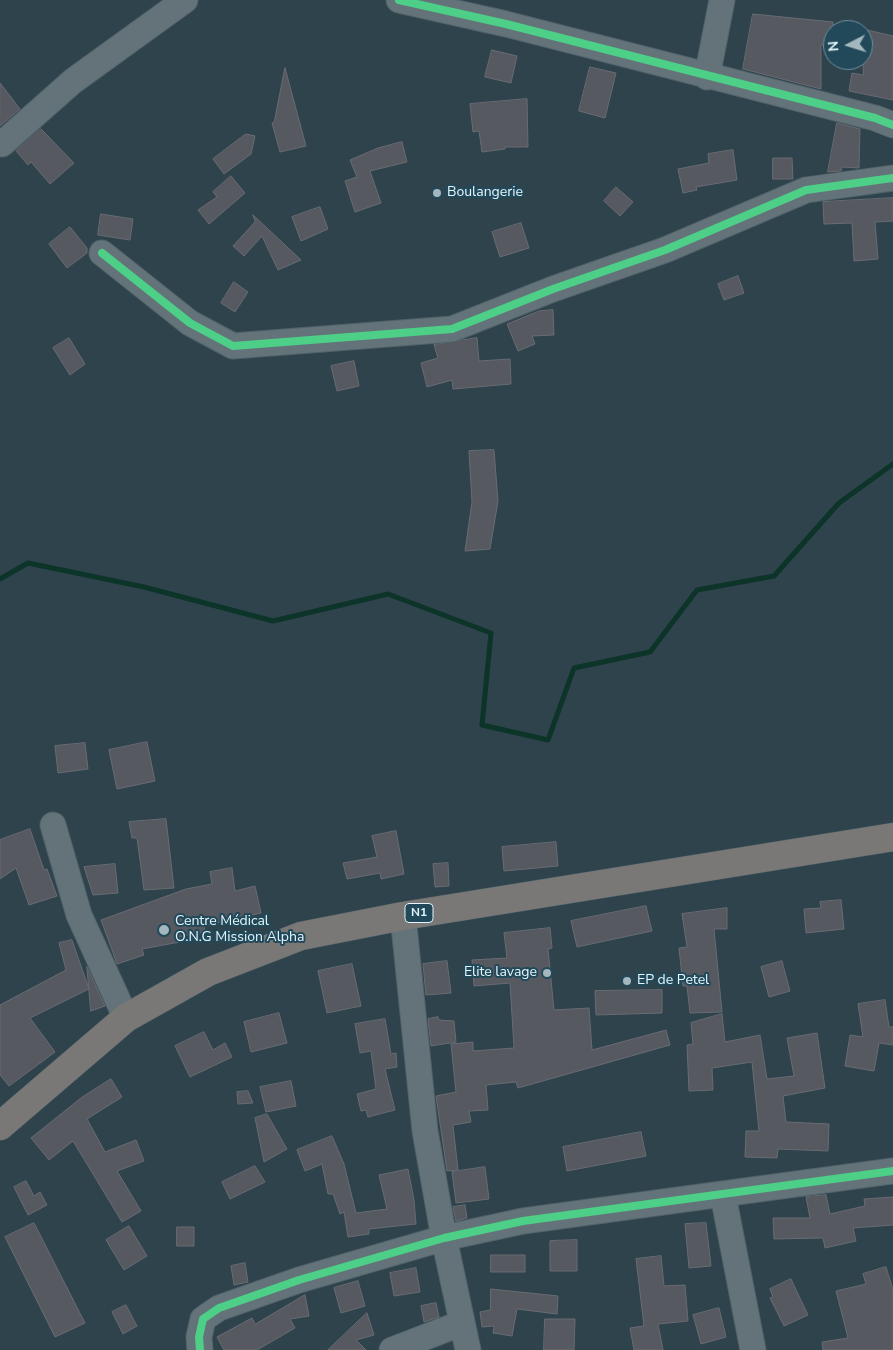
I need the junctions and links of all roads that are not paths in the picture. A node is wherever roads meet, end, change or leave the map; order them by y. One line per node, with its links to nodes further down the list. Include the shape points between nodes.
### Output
1 (185, 0): 6 (street, via 73,81)
2 (399, 0): 4 (street, via 506,24)
3 (722, 0): 4 (street)
4 (707, 77): 5 (street)
5 (893, 125)
6 (2, 144)
7 (893, 178): 8 (street, via 806,190 665,250 452,329 233,346 190,323)
8 (102, 253)
9 (53, 825): 12 (street, via 79,915)
10 (893, 837): 11 (highway, N1)
11 (403, 916): 12 (highway, N1, via 301,936 208,972); 16 (street, via 425,1130)
12 (126, 1018): 13 (highway, N1)
13 (0, 1126)
14 (893, 1171): 15 (street)
15 (723, 1195): 16 (street, via 523,1221); 18 (street)
16 (444, 1238): 17 (street); 19 (street, via 299,1280 219,1308 203,1320)
17 (462, 1323): 20 (street); 21 (street)
18 (745, 1347)
19 (200, 1350)
20 (392, 1350)
21 (468, 1350)

